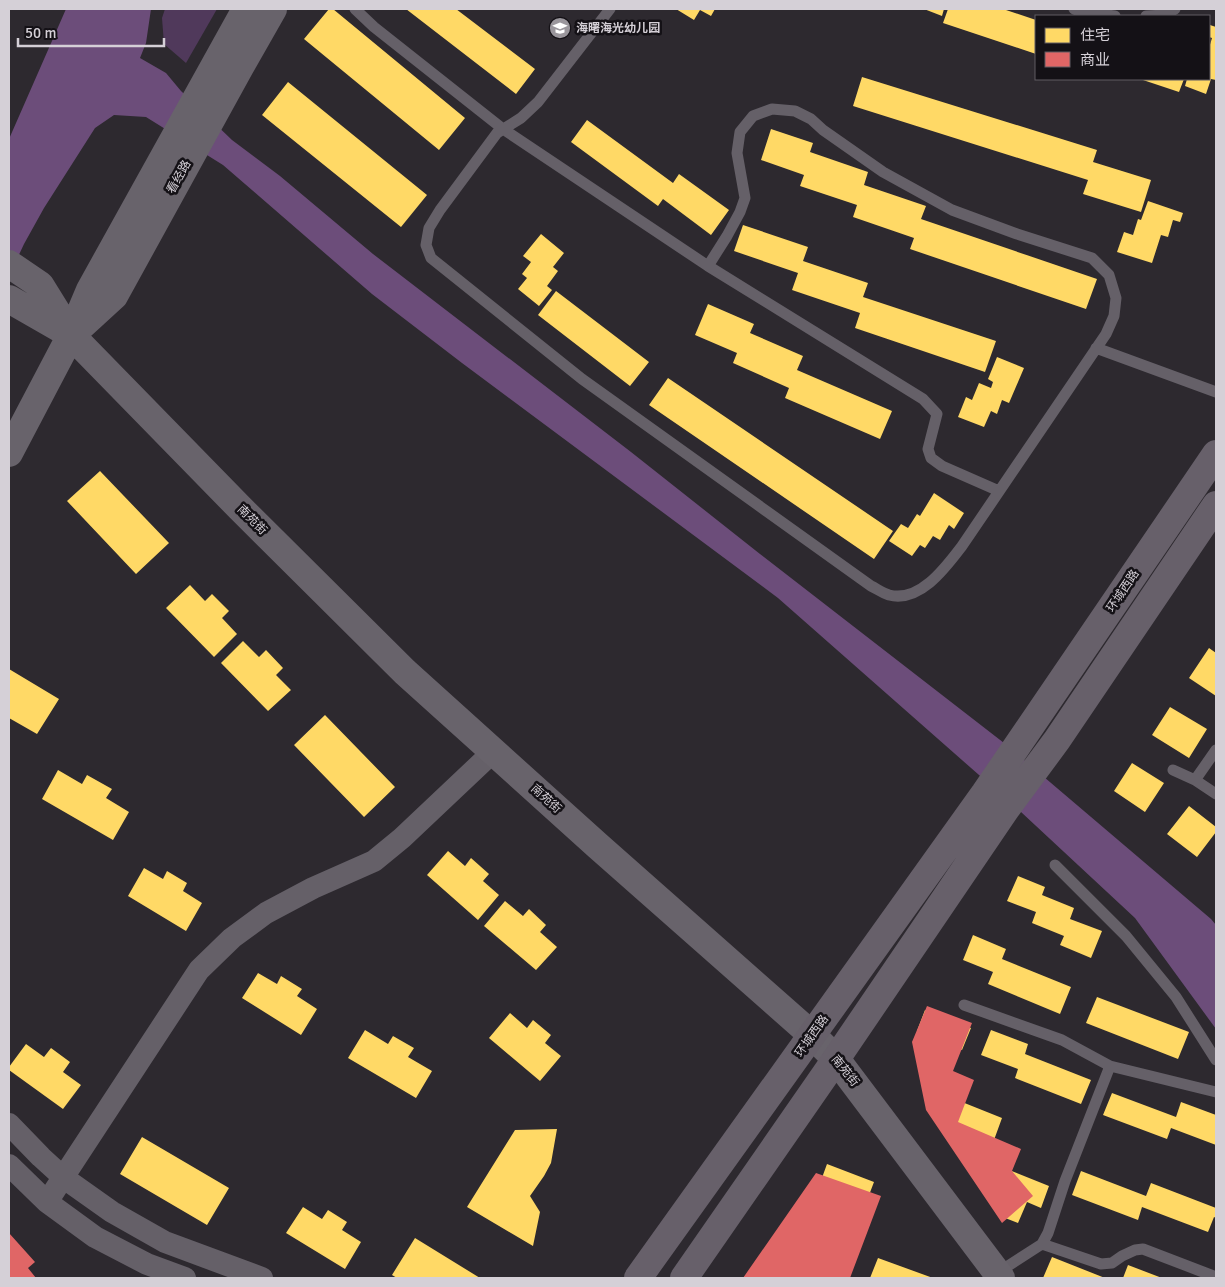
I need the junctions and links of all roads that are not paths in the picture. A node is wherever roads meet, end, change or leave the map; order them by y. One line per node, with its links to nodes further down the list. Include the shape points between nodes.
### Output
1 (246, 9): 7 (street, 看经路)
2 (273, 9): 7 (street, 看经路)
3 (355, 9): 8 (lane)
4 (610, 9): 8 (lane, via 538,102)
5 (1074, 9): 6 (lane)
6 (1106, 15)
7 (217, 85): 12 (street, 看经路, via 187,140 90,290)
8 (503, 129): 10 (lane); 17 (lane, via 440,210 429,228 426,245 431,258 582,379 871,586 889,595 903,596 924,587 942,572)
9 (9, 264): 12 (street, 南苑街, via 40,285)
10 (708, 266): 13 (lane, via 732,228 745,198 737,153 740,132 753,116 772,110 795,112 812,119 883,172 952,210 1092,258 1108,276 1116,298 1114,316); 17 (lane, via 923,399 937,414 928,449 931,458)
11 (14, 302): 12 (street, 南苑街)
12 (71, 335): 15 (street, 看经路); 20 (street, 南苑街, via 405,672)
13 (1096, 348): 14 (lane); 17 (lane)
14 (1216, 392)
15 (9, 453)
16 (1216, 454): 24 (main road, 环城西路, via 1030,728)
17 (999, 491)
18 (1216, 506): 24 (main road, via 1057,740)
19 (1216, 750): 22 (lane)
20 (493, 752): 27 (street, 南苑街); 34 (street, via 374,861 266,913 232,938 199,970)
21 (1173, 770): 22 (lane)
22 (1195, 780): 23 (lane)
23 (1216, 794)
24 (995, 801): 27 (main road, 环城西路); 28 (main road)
25 (1055, 864): 29 (lane, via 1133,944 1176,997)
26 (964, 1005): 30 (lane, via 1062,1040)
27 (812, 1035): 28 (street, 南苑街); 41 (main road, 环城西路)
28 (836, 1059): 37 (street, 南苑街); 42 (main road)
29 (1216, 1060)
30 (1110, 1066): 31 (lane); 36 (lane)
31 (1216, 1092)
32 (9, 1124): 34 (street)
33 (9, 1165): 35 (street)
34 (64, 1178): 35 (street); 40 (street, via 112,1212 165,1242)
35 (47, 1202): 39 (street, via 95,1237 147,1264)
36 (1042, 1244): 37 (lane); 38 (lane, via 1101,1264 1112,1263 1143,1249)
37 (992, 1273)
38 (1216, 1277)
39 (185, 1278)
40 (262, 1278)
41 (638, 1278)
42 (684, 1278)

